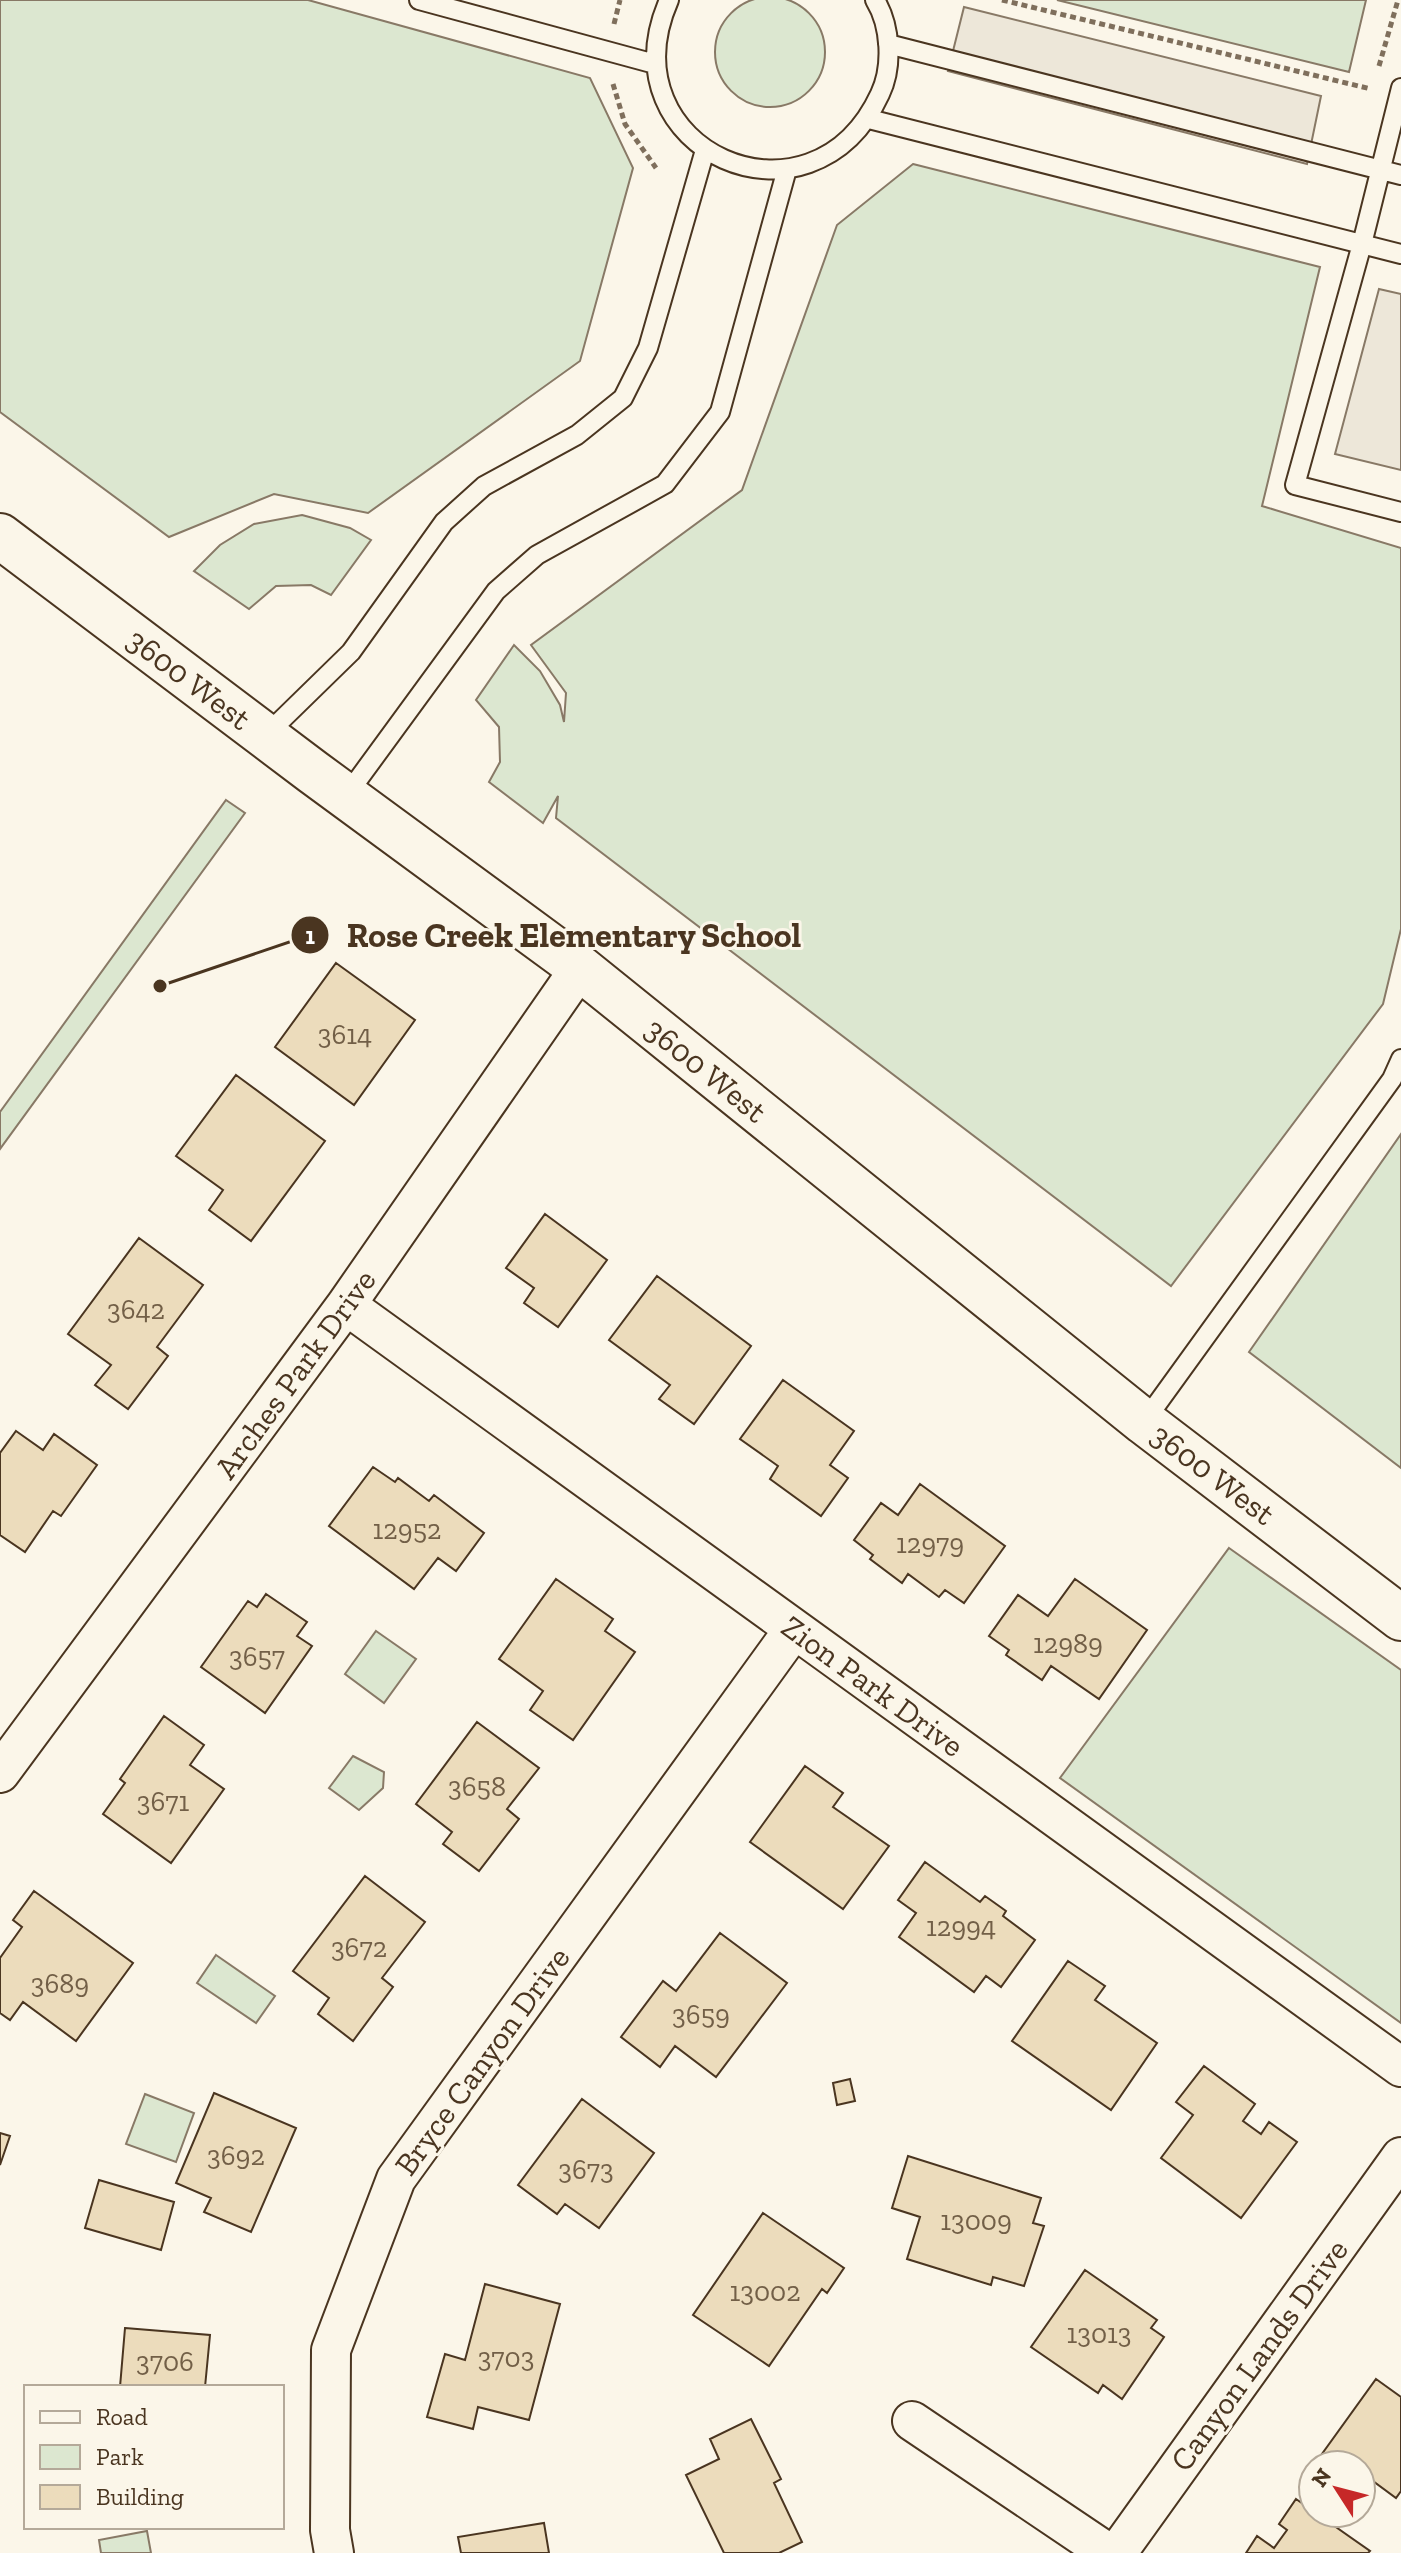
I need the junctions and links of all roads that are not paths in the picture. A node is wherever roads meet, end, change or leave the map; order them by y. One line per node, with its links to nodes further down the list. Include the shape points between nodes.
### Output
1 (419, 0): 5 (lane)
2 (669, 0): 5 (lane, via 659,23)
3 (875, 0): 4 (lane)
4 (888, 44): 7 (lane, via 885,83); 10 (lane)
5 (655, 64): 8 (lane, via 662,97 680,126)
6 (1401, 88): 10 (lane)
7 (869, 119): 9 (lane, via 819,160); 12 (lane)
8 (705, 150): 9 (lane, via 758,170); 16 (lane, via 648,348 623,398 577,435 484,486 444,522 351,652)
9 (787, 169): 17 (lane, via 720,412 665,484 537,555 496,591)
10 (1379, 169): 11 (lane); 12 (lane)
11 (1401, 175)
12 (1362, 244): 13 (lane); 14 (lane, via 1295,485)
13 (1401, 254)
14 (1401, 512)
15 (0, 536): 16 (main road, 3600 West)
16 (265, 736): 17 (main road, 3600 West)
17 (346, 796): 18 (main road, 3600 West)
18 (580, 968): 20 (street, Arches Park Drive); 21 (main road, 3600 West)
19 (1401, 1059): 21 (lane, via 1392,1079)
20 (346, 1305): 23 (street, Zion Park Drive); 24 (street, Arches Park Drive)
21 (1144, 1422): 22 (main road, 3600 West)
22 (1401, 1618)
23 (794, 1629): 25 (street, Zion Park Drive); 28 (street, Bryce Canyon Drive, via 396,2179 331,2350)
24 (0, 1773)
25 (1401, 2067)
26 (1401, 2157): 30 (street, Canyon Lands Drive)
27 (912, 2421): 29 (street)
28 (334, 2553)
29 (1108, 2553)
30 (1117, 2553)

